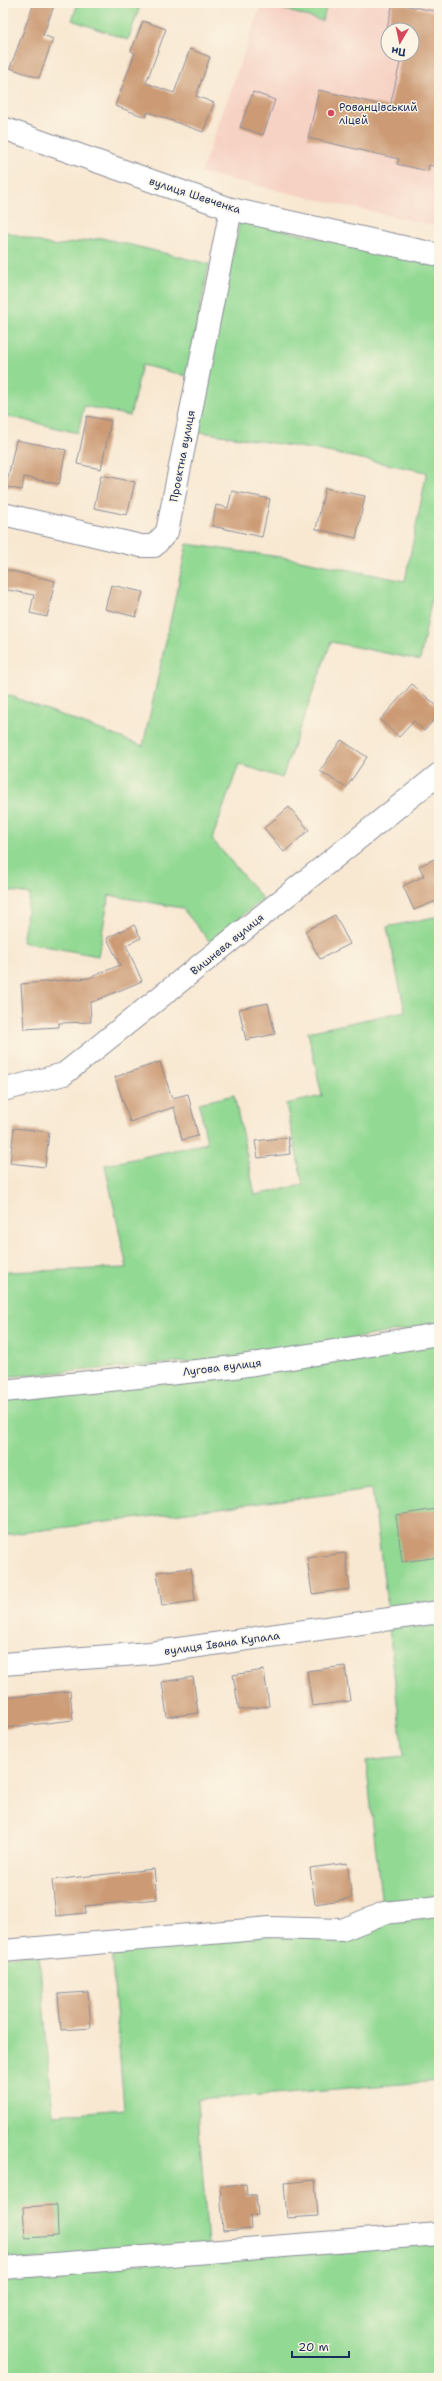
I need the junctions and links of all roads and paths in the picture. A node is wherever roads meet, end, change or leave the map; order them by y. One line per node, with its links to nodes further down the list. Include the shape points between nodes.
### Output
1 (3, 128): 2 (street, вулиця Шевченка)
2 (231, 209): 3 (street, вулиця Шевченка); 4 (street, Проектна вулиця, via 167,532 154,546 141,546)
3 (439, 255)
4 (3, 514)
5 (439, 774): 6 (street, Вишнева вулиця, via 64,1074)
6 (3, 1090)
7 (439, 1334): 8 (street, Лугова вулиця, via 235,1366)
8 (3, 1391)
9 (439, 1612): 10 (street, вулиця Івана Купала, via 150,1653)
10 (3, 1664)
11 (439, 1907): 12 (street, via 384,1914 342,1930 269,1928)
12 (3, 1951)
13 (439, 2234): 14 (street)
14 (3, 2268)

